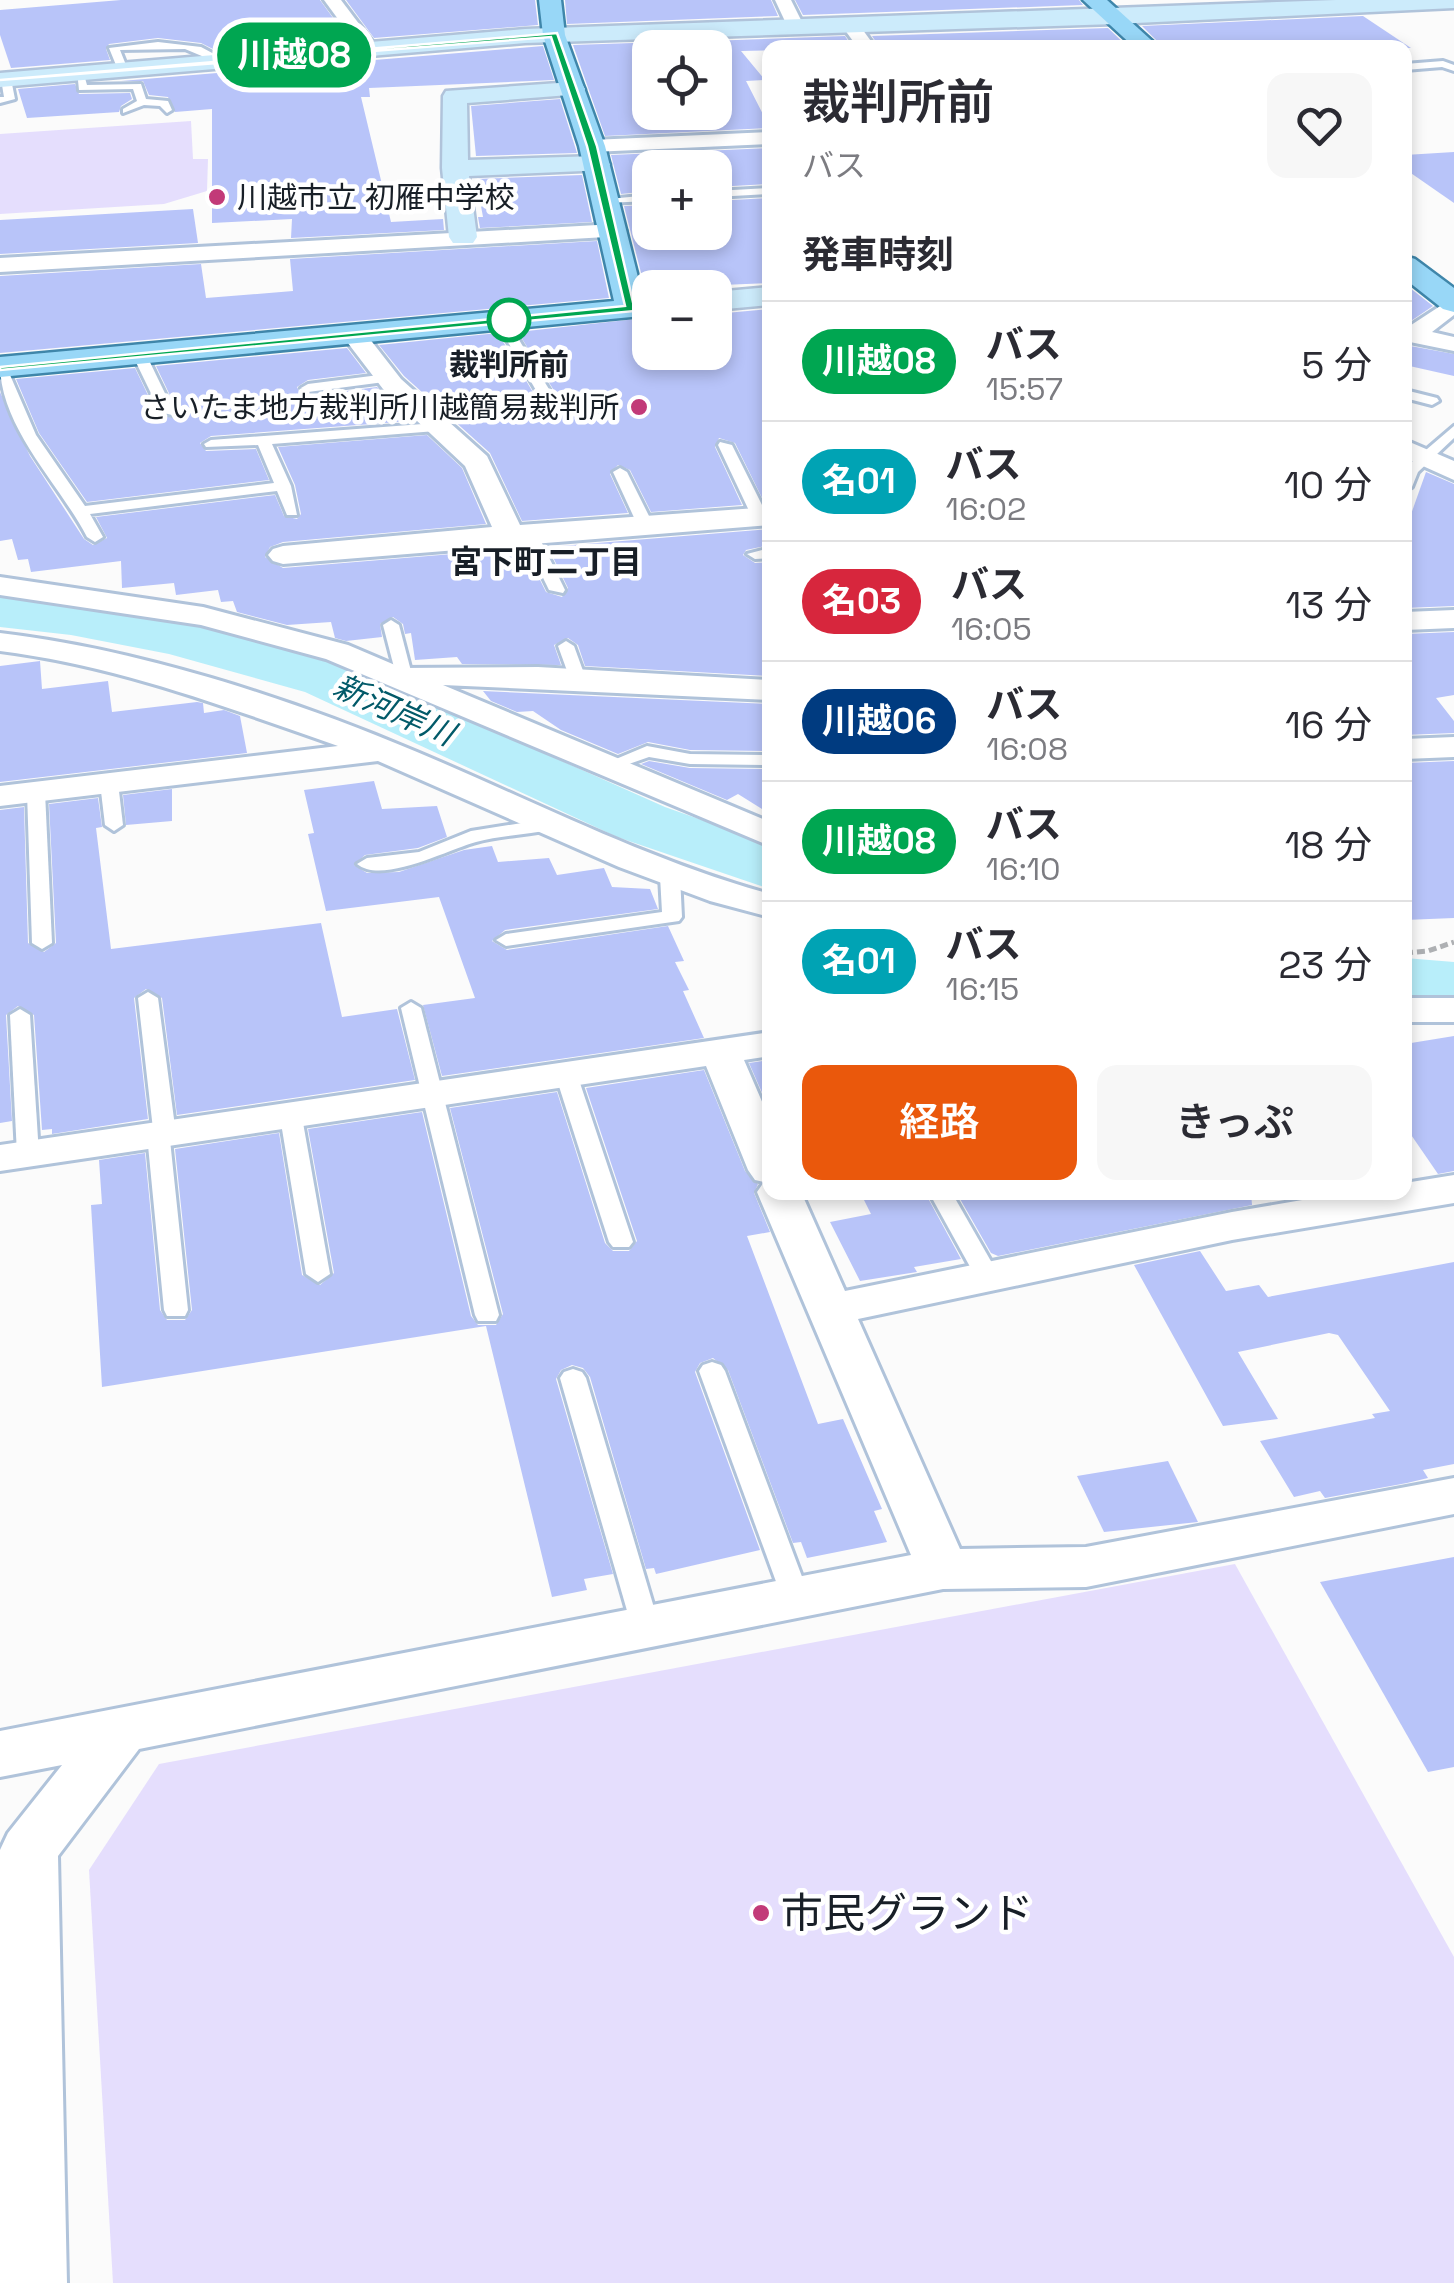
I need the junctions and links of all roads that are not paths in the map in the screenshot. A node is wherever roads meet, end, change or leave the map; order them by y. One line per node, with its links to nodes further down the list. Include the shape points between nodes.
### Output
1 (332, 0): 14 (street)
2 (550, 0): 10 (main road)
3 (783, 0): 8 (street)
4 (1094, 0): 6 (main road)
5 (1446, 1): 6 (street)
6 (1114, 17): 7 (street); 13 (main road)
7 (851, 26): 8 (street); 12 (street)
8 (796, 28): 9 (street)
9 (732, 34)
10 (554, 35): 11 (street); 14 (street); 19 (main road)
11 (632, 38)
12 (862, 40)
13 (1141, 40)
14 (369, 49): 17 (street)
15 (1412, 66): 16 (lane)
16 (1454, 68)
17 (80, 73): 18 (street); 20 (lane, via 83,88 137,86)
18 (4, 89): 23 (lane)
19 (572, 89): 25 (main road); 26 (street, via 455,96)
20 (142, 102): 21 (lane, via 164,103); 22 (lane)
21 (167, 110)
22 (127, 111)
23 (14, 113)
24 (762, 139): 25 (street)
25 (594, 155): 26 (street); 30 (main road)
26 (455, 168): 32 (street)
27 (762, 191): 28 (lane)
28 (732, 193)
29 (632, 199): 30 (lane)
30 (605, 200): 31 (main road)
31 (614, 231): 32 (street); 35 (main road)
32 (463, 238): 33 (street)
33 (0, 265)
34 (1412, 270): 38 (main road)
35 (632, 284)
36 (762, 297): 37 (street)
37 (732, 299)
38 (1454, 304): 41 (street)
39 (632, 309): 40 (main road)
40 (501, 320): 42 (main road); 51 (lane)
41 (1412, 333)
42 (353, 334): 45 (main road); 47 (street)
43 (1412, 337): 44 (street)
44 (1454, 344)
45 (139, 354): 46 (main road); 52 (lane)
46 (0, 368): 62 (lane, via 30,435)
47 (387, 378): 48 (lane); 53 (street)
48 (308, 388)
49 (1412, 396): 50 (lane)
50 (1432, 401)
51 (551, 404)
52 (167, 412)
53 (436, 427): 55 (lane); 67 (street, via 477,462)
54 (1454, 430): 58 (lane)
55 (262, 440): 56 (lane); 61 (lane)
56 (211, 444)
57 (726, 445): 63 (lane)
58 (1414, 453): 60 (street)
59 (620, 472): 66 (lane)
60 (1454, 472)
61 (284, 486): 62 (lane); 64 (lane)
62 (81, 511): 68 (lane)
63 (762, 511)
64 (292, 512)
65 (762, 516): 66 (street)
66 (645, 524): 67 (street)
67 (519, 533): 69 (street); 71 (lane)
68 (95, 537)
69 (283, 555)
70 (1, 583): 77 (street, via 203,616)
71 (557, 590)
72 (1454, 619): 73 (street)
73 (1412, 620)
74 (391, 625): 77 (lane)
75 (0, 642): 82 (street, via 161,673)
76 (566, 646): 78 (lane)
77 (398, 676): 78 (street); 84 (street)
78 (578, 679): 79 (street)
79 (762, 690)
80 (1454, 747): 81 (street)
81 (1412, 749)
82 (382, 751): 85 (street); 88 (street)
83 (762, 760): 84 (lane, via 690,759 647,750)
84 (606, 767): 90 (street)
85 (109, 784): 86 (street); 89 (lane)
86 (36, 792): 87 (street); 95 (lane)
87 (0, 796)
88 (547, 824): 91 (lane, via 472,837 423,858); 92 (street)
89 (114, 825)
90 (762, 832)
91 (367, 864)
92 (670, 876): 93 (street); 94 (lane, via 672,916)
93 (762, 904)
94 (506, 940)
95 (42, 943)
96 (148, 998): 106 (lane)
97 (410, 1008): 104 (lane)
98 (1412, 1010): 99 (street)
99 (1454, 1010)
100 (20, 1015): 108 (lane)
101 (762, 1045): 102 (street)
102 (720, 1053): 103 (street); 107 (street)
103 (566, 1077): 104 (street); 114 (lane)
104 (434, 1096): 105 (street); 119 (lane)
105 (291, 1117): 106 (street); 115 (lane)
106 (161, 1135): 108 (street); 117 (lane)
107 (762, 1151)
108 (14, 1156)
109 (1454, 1189): 110 (street)
110 (1412, 1196)
111 (782, 1200): 118 (street)
112 (945, 1200): 116 (lane)
113 (1388, 1200): 116 (street)
114 (621, 1242)
115 (318, 1274)
116 (988, 1278): 118 (street)
117 (176, 1310)
118 (829, 1310): 123 (street)
119 (487, 1315)
120 (712, 1371): 124 (lane)
121 (573, 1378): 125 (lane)
122 (1454, 1496): 123 (street, via 1086,1567)
123 (943, 1569): 124 (street)
124 (796, 1598): 125 (street)
125 (646, 1628): 126 (street)
126 (120, 1732): 127 (street); 128 (street, via 29,1850)
127 (0, 1754)
128 (16, 2212): 129 (street)
129 (32, 2283)

